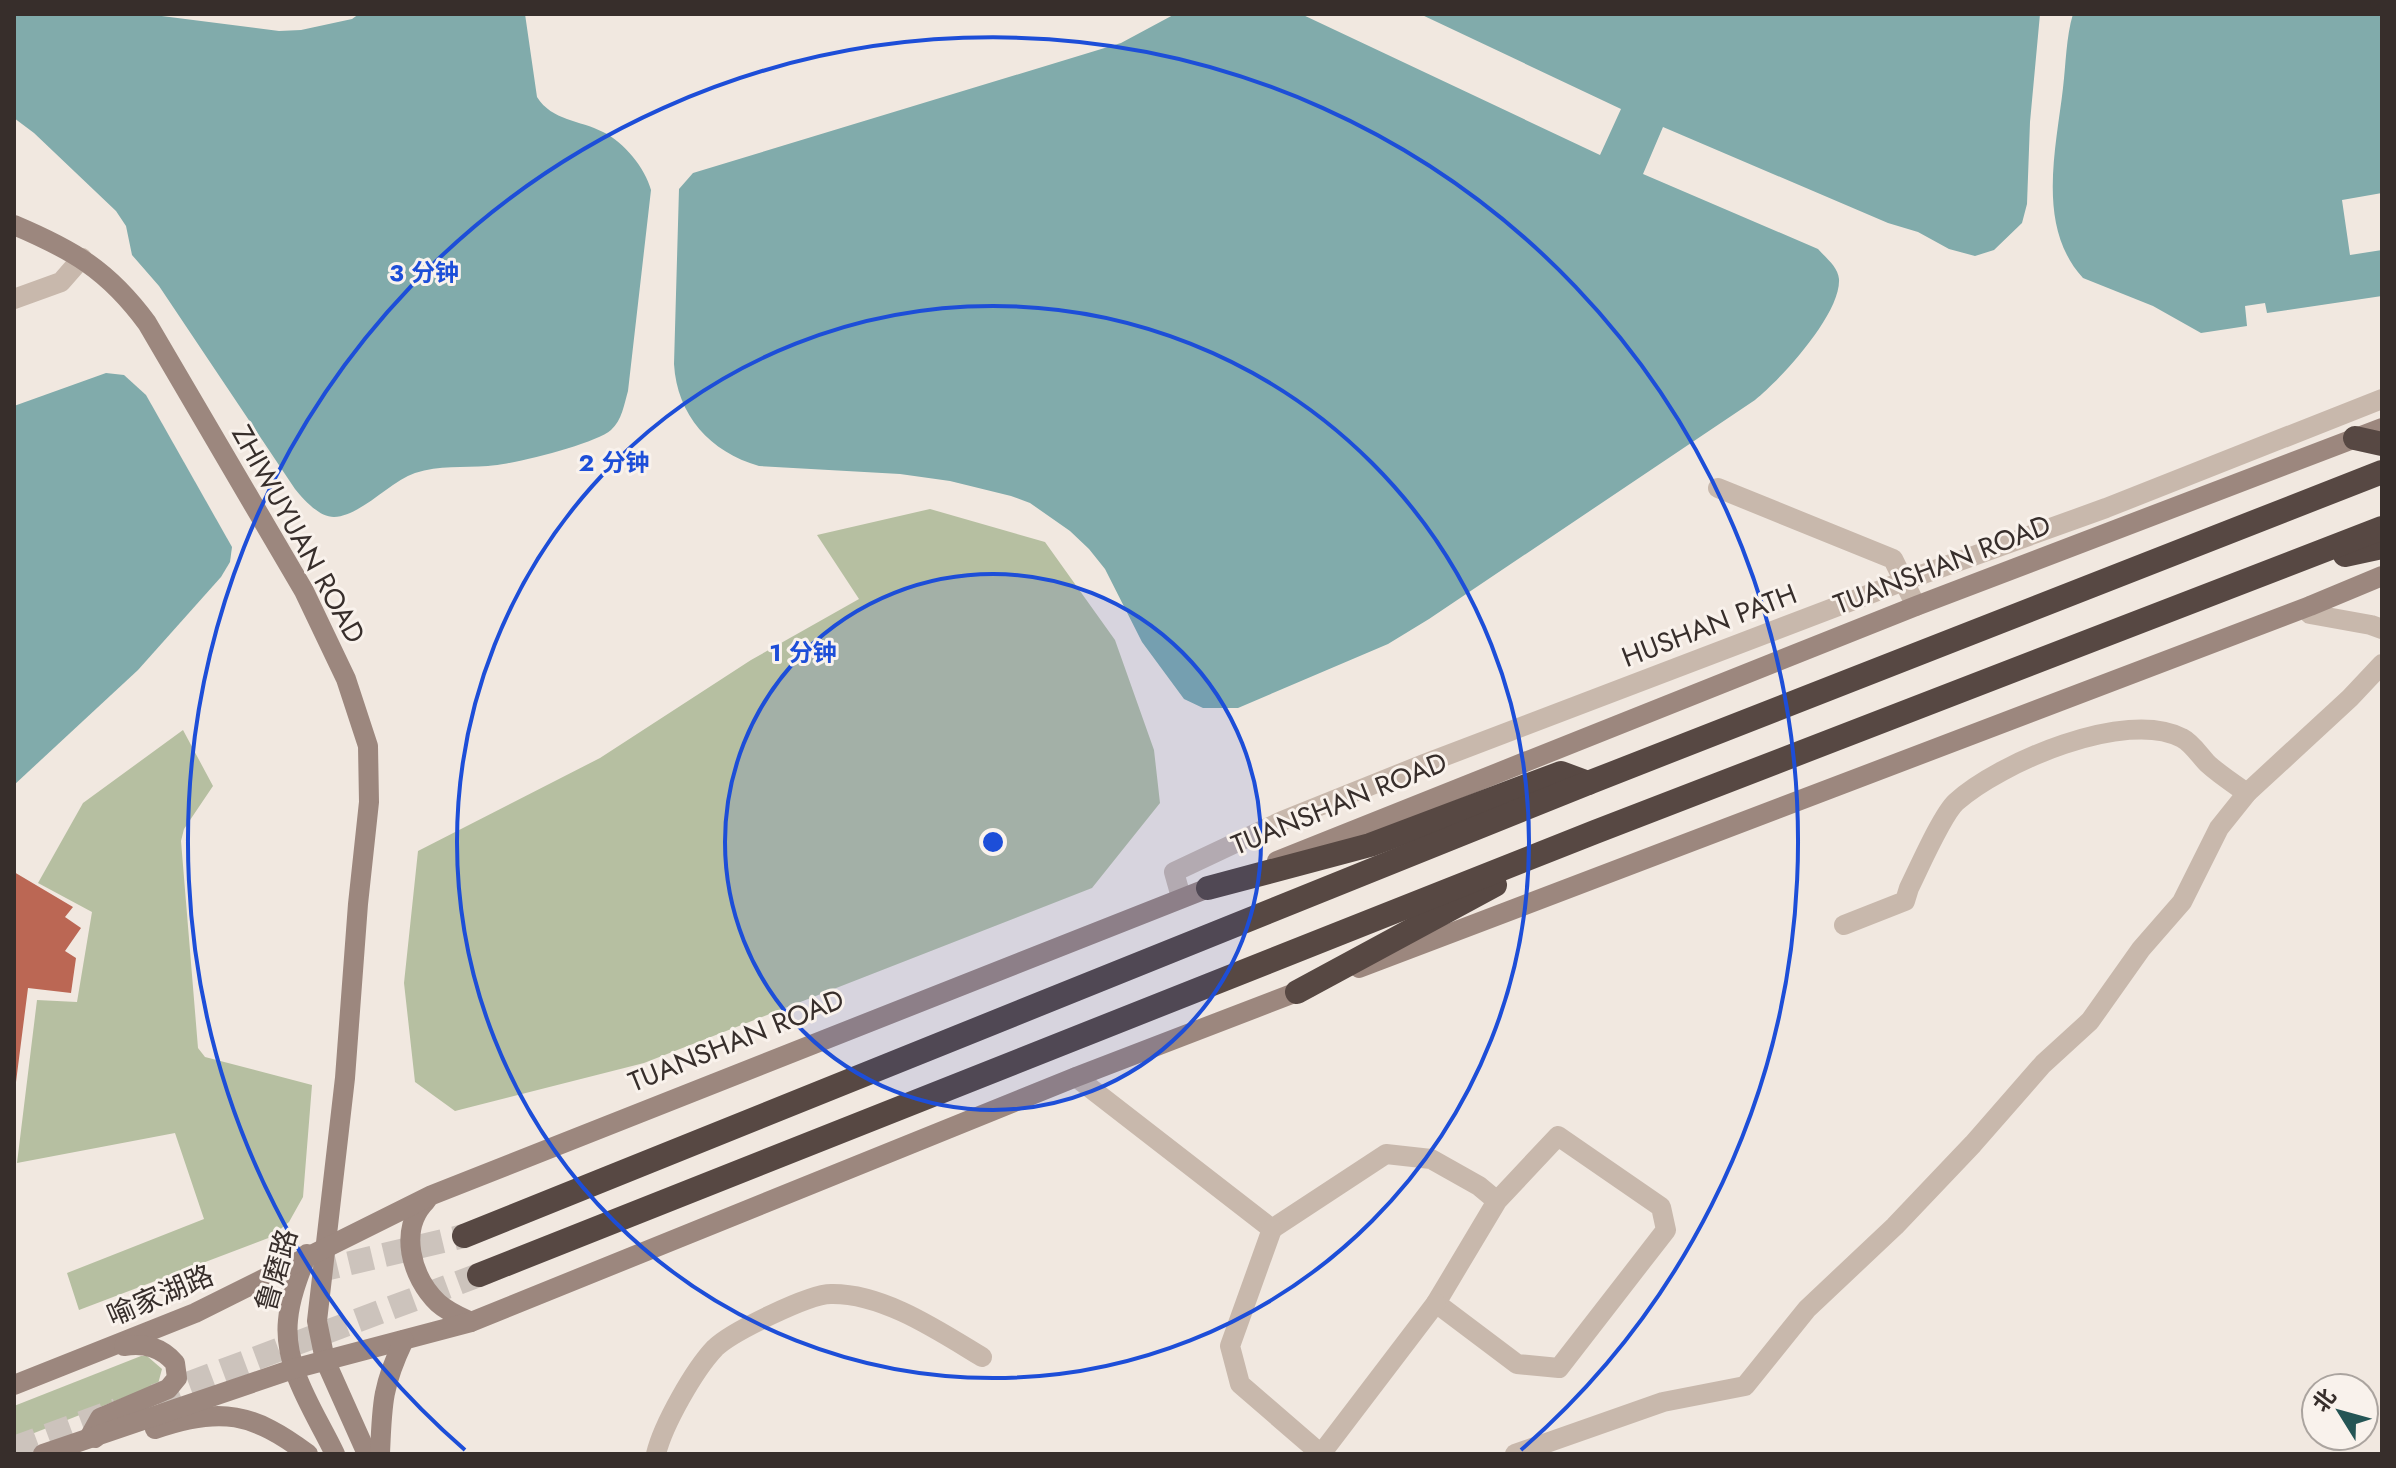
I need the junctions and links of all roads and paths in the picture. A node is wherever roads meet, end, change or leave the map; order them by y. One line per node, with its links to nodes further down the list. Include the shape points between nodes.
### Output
1 (14, 225): 2 (main road, ZHIWUYUAN ROAD)
2 (82, 258): 3 (street, via 61,282); 27 (main road, ZHIWUYUAN ROAD, via 119,288 147,323 296,578 346,679 368,746 369,802)
3 (14, 299)
4 (2382, 399): 14 (street, HUSHAN PATH)
5 (2382, 428): 6 (main road, TUANSHAN ROAD)
6 (2355, 438): 7 (highway); 15 (main road, TUANSHAN ROAD)
7 (2382, 444)
8 (2379, 470): 19 (highway)
9 (1718, 488): 14 (street, via 1893,559)
10 (2382, 528): 12 (highway)
11 (2382, 547): 12 (highway)
12 (2284, 568): 21 (highway)
13 (2382, 576): 16 (main road)
14 (1904, 581): 15 (street); 23 (street, HUSHAN PATH, via 1282,821 1174,872)
15 (1916, 606): 22 (main road, TUANSHAN ROAD)
16 (2310, 606): 17 (street, via 2310,614); 25 (main road)
17 (2382, 629)
18 (2382, 664): 20 (street)
19 (1588, 783): 22 (highway, via 1561,773 1370,845); 31 (highway)
20 (2247, 793): 24 (street, via 2183,738 2157,730 2118,729 2081,739 1988,778 1953,804 1905,901); 51 (street, via 2219,828 2182,902 2090,1021 2043,1064 1895,1226 1807,1309 1745,1386 1663,1402)
21 (1595, 832): 25 (highway); 34 (highway)
22 (1208, 888): 23 (main road, TUANSHAN ROAD)
23 (1181, 897): 28 (main road, TUANSHAN ROAD)
24 (1844, 925)
25 (1297, 992): 26 (main road)
26 (1076, 1077): 30 (street); 36 (main road)
27 (332, 1190): 32 (main road); 33 (main road, 鲁磨路)
28 (432, 1195): 32 (main road, TUANSHAN ROAD); 36 (main road, via 418,1209 410,1230 417,1270 437,1302)
29 (1497, 1201): 30 (street, via 1431,1159 1386,1154); 35 (street); 35 (street, via 1558,1136 1661,1207 1666,1230 1559,1368 1517,1364)
30 (1272, 1229): 50 (street, via 1230,1346 1240,1384)
31 (464, 1236)
32 (325, 1248): 33 (main road, 喻家湖路); 40 (main road, via 317,1321)
33 (306, 1257): 38 (main road, 喻家湖路, via 195,1313); 41 (main road, 鲁磨路, via 288,1317)
34 (479, 1275)
35 (1436, 1303): 50 (street)
36 (471, 1322): 37 (main road)
37 (404, 1340): 40 (main road); 48 (main road, via 385,1383)
38 (108, 1348): 42 (main road, 喻家湖路); 43 (main road, via 136,1344 161,1349 175,1363 177,1378 168,1389 100,1418)
39 (982, 1357): 49 (street, via 881,1302 829,1294 774,1313 716,1347 661,1435)
40 (325, 1360): 41 (main road); 47 (main road)
41 (293, 1369): 43 (main road); 46 (main road, 鲁磨路)
42 (14, 1385)
43 (90, 1436): 44 (main road); 45 (main road, via 110,1444 194,1418 235,1416 270,1428)
44 (43, 1454)
45 (308, 1454)
46 (335, 1454)
47 (367, 1454)
48 (380, 1454)
49 (656, 1454)
50 (1321, 1454)
51 (1515, 1454)

